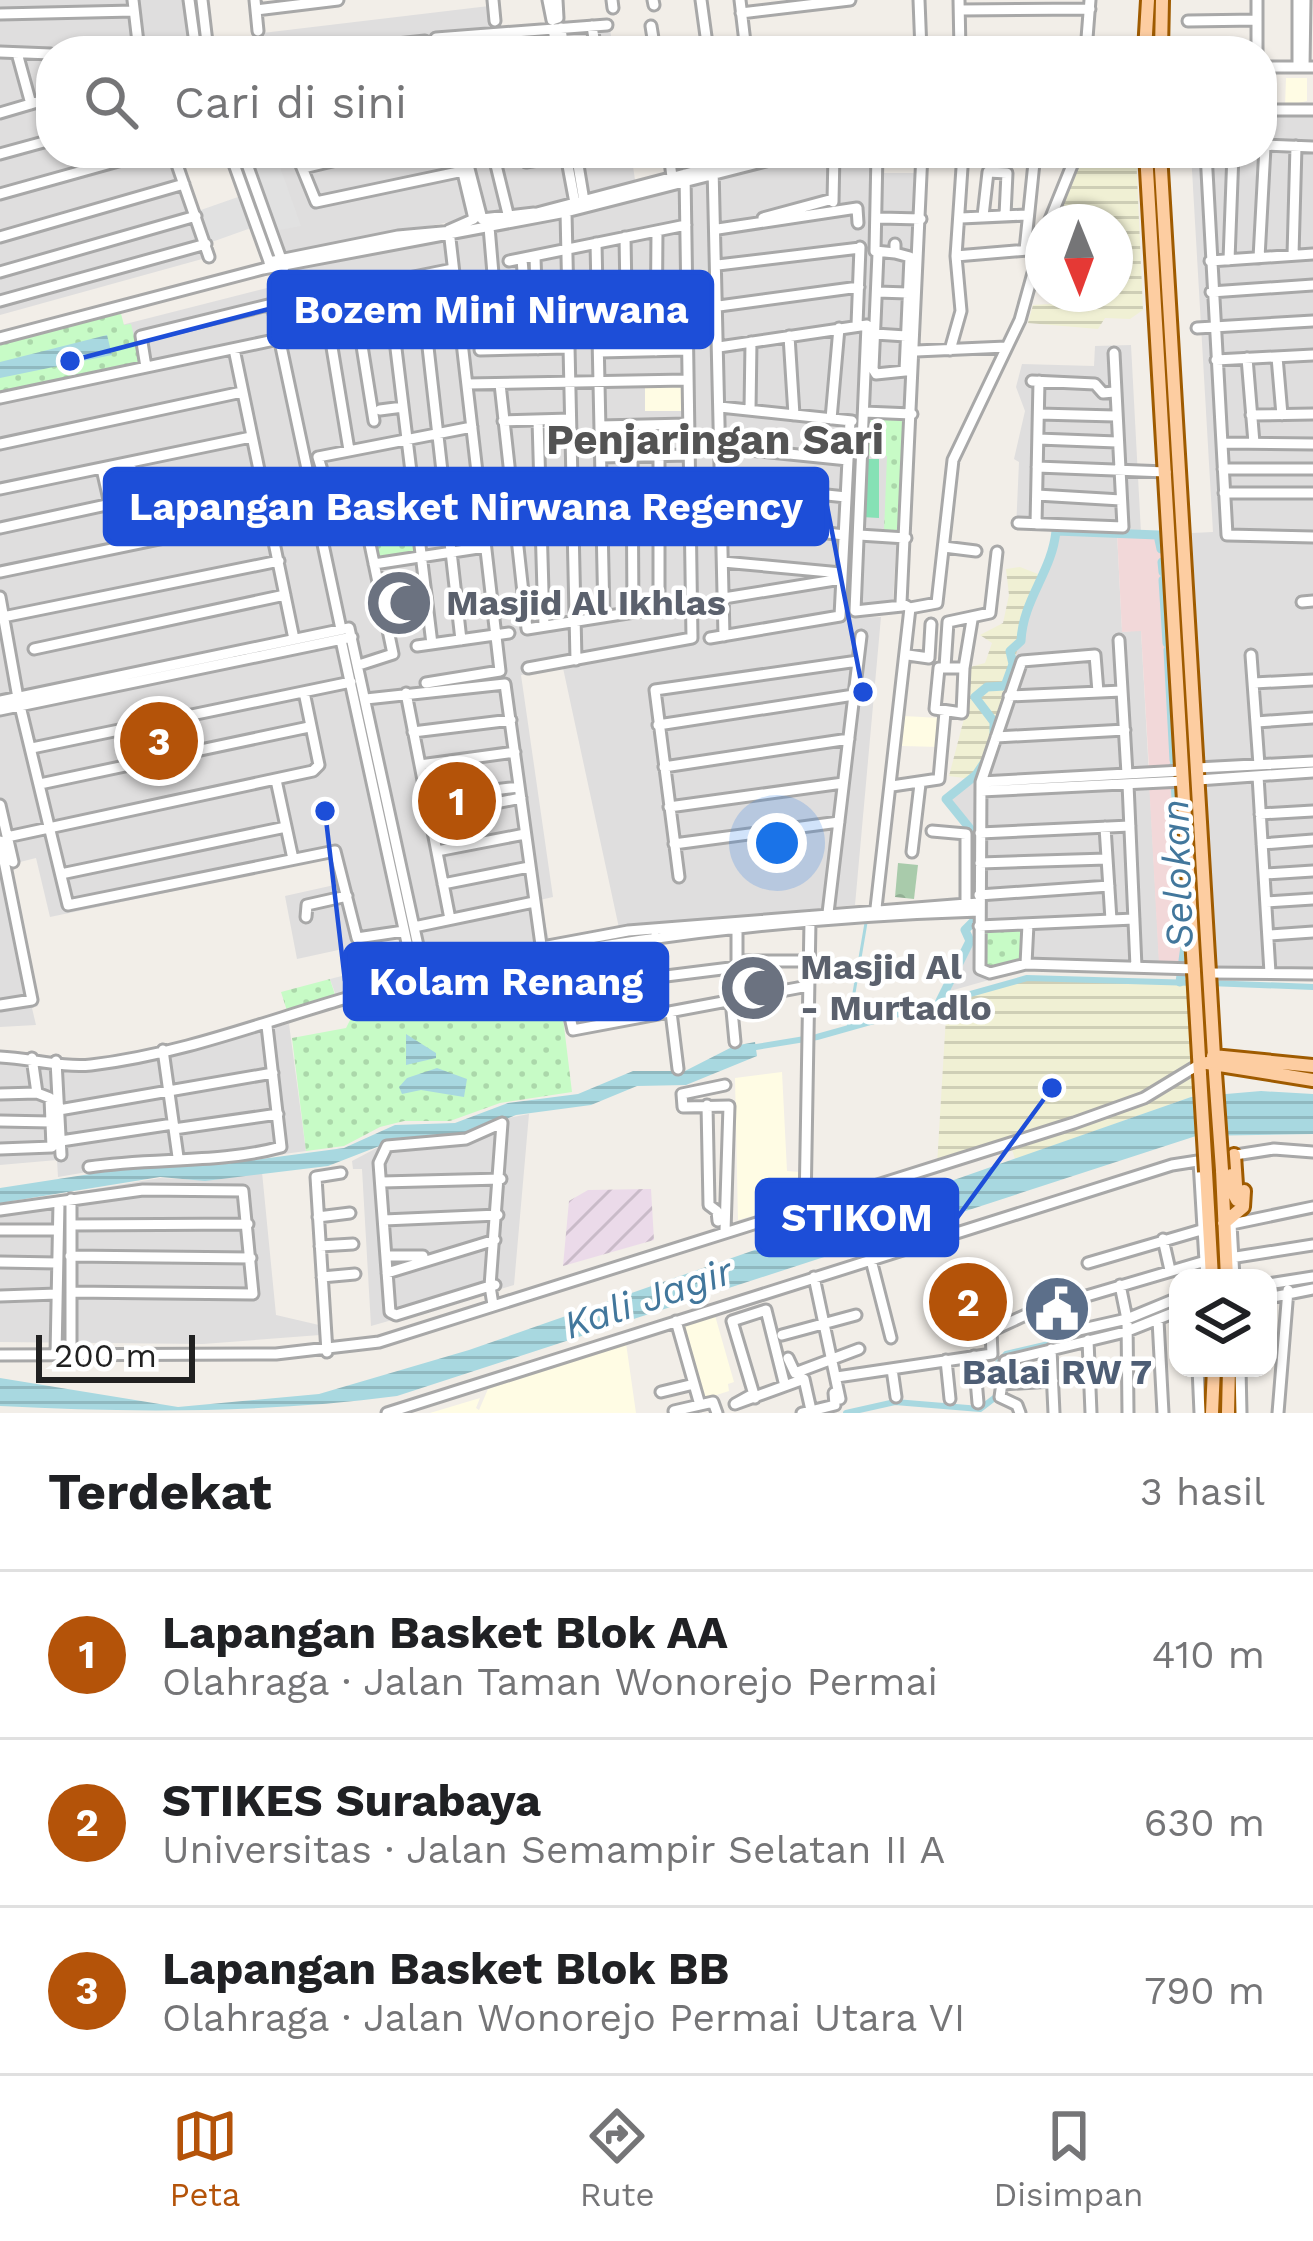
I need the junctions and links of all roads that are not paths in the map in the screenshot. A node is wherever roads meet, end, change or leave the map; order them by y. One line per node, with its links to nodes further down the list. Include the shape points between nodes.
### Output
1 (189, 0): 30 (street)
2 (202, 0): 31 (street)
3 (338, 0): 14 (street)
4 (493, 0): 22 (street)
5 (701, 0): 36 (street)
6 (740, 0): 18 (street)
7 (850, 0): 18 (street)
8 (920, 0): 38 (street)
9 (1148, 0): 41 (main road)
10 (1162, 0): 42 (main road)
11 (1257, 0): 20 (street)
12 (1301, 0): 21 (street); 47 (street)
13 (1014, 4): 15 (street); 16 (street)
14 (255, 5): 28 (street)
15 (960, 5): 39 (street)
16 (1090, 5): 40 (street)
17 (134, 6): 19 (street); 29 (street)
18 (741, 13): 37 (street)
19 (0, 14)
20 (1257, 20): 23 (street); 43 (street)
21 (1309, 20): 47 (street)
22 (495, 21)
23 (1188, 21)
24 (607, 25): 25 (street)
25 (592, 26): 27 (street); 34 (street)
26 (651, 26): 35 (street)
27 (557, 29): 32 (street); 33 (street)
28 (258, 31)
29 (138, 36)
30 (194, 36)
31 (206, 36)
32 (490, 36)
33 (558, 36)
34 (594, 36)
35 (653, 36)
36 (706, 36)
37 (744, 36)
38 (921, 36)
39 (960, 36)
40 (1087, 36)
41 (1146, 36)
42 (1161, 36)
43 (1258, 36)
44 (0, 52): 45 (street)
45 (17, 53): 46 (street); 49 (street)
46 (36, 54)
47 (1305, 67)
48 (36, 102): 49 (street)
49 (31, 104): 52 (street)
50 (1313, 107): 51 (street)
51 (1277, 110)
52 (0, 112)
53 (36, 144): 57 (street)
54 (1277, 145): 55 (street)
55 (1295, 146): 56 (street); 117 (street)
56 (1313, 147)
57 (0, 154)
58 (93, 168): 85 (street)
59 (178, 168): 84 (street)
60 (236, 168): 125 (street)
61 (247, 168): 125 (street)
62 (302, 168): 81 (street, via 316,202)
63 (463, 168): 81 (street)
64 (466, 168): 98 (street, via 480,217)
65 (497, 168): 98 (street)
66 (575, 168): 89 (street)
67 (671, 168): 82 (street)
68 (714, 168): 83 (street)
69 (717, 168): 104 (street)
70 (834, 168): 86 (street)
71 (878, 168): 115 (street)
72 (922, 168): 99 (street)
73 (962, 168): 97 (street)
74 (1033, 168): 87 (street)
75 (1071, 168): 88 (street)
76 (1148, 168): 109 (main road)
77 (1160, 168): 109 (main road)
78 (1207, 168): 124 (street)
79 (1232, 168): 122 (street)
80 (1262, 168): 121 (street)
81 (463, 171): 106 (street, via 474,219)
82 (672, 177): 83 (street); 89 (street)
83 (685, 178): 89 (street); 102 (street)
84 (184, 184): 94 (street); 107 (street)
85 (0, 194)
86 (833, 199): 90 (street); 100 (street)
87 (1028, 204)
88 (1056, 204)
89 (577, 205): 98 (street); 113 (street)
90 (832, 212): 100 (street); 101 (street, via 856,208)
91 (1005, 215): 92 (street); 93 (street); 93 (street, via 1006,173 988,172)
92 (1025, 215)
93 (982, 216): 97 (street)
94 (196, 217): 111 (street); 128 (street)
95 (880, 218): 96 (street)
96 (896, 218): 99 (street); 112 (street)
97 (961, 218): 119 (street)
98 (509, 219): 103 (street)
99 (921, 219): 164 (street)
100 (760, 220): 104 (street)
101 (858, 223)
102 (686, 224): 105 (street); 160 (street)
103 (489, 227): 106 (street); 153 (street)
104 (718, 229): 126 (street)
105 (657, 230): 108 (street); 163 (street)
106 (452, 233): 125 (street); 127 (street)
107 (0, 237)
108 (625, 237): 110 (street); 162 (street)
109 (1158, 241): 123 (main road)
110 (596, 243): 113 (street); 165 (street)
111 (206, 244): 120 (street); 137 (street)
112 (895, 245): 115 (street); 135 (street, via 910,257)
113 (566, 249): 118 (street); 156 (street)
114 (1025, 250): 119 (street)
115 (878, 253): 133 (street)
116 (1313, 254): 117 (street)
117 (1292, 255): 121 (street)
118 (535, 256): 158 (street); 158 (street, via 516,260)
119 (956, 256): 161 (street, via 961,311)
120 (209, 257)
121 (1259, 258): 122 (street)
122 (1229, 260): 124 (street)
123 (1159, 261): 223 (main road); 245 (main road)
124 (1210, 261): 134 (street)
125 (273, 265): 136 (street, via 290,302); 150 (street)
126 (718, 265): 132 (street, via 860,245); 139 (street)
127 (454, 269): 129 (street); 175 (street)
128 (0, 272)
129 (420, 276): 130 (street); 200 (street)
130 (388, 284): 136 (street); 140 (street)
131 (1313, 285): 134 (street)
132 (859, 287): 139 (street); 147 (street)
133 (877, 292): 135 (street); 147 (street)
134 (1211, 292): 143 (street)
135 (908, 293): 149 (street)
136 (324, 298): 144 (street)
137 (0, 301)
138 (1025, 302): 155 (street)
139 (719, 306): 154 (street)
140 (392, 316): 141 (street); 180 (street)
141 (358, 321): 144 (street); 184 (street)
142 (1313, 321): 143 (street)
143 (1214, 326): 146 (street); 170 (street)
144 (328, 327): 191 (street)
145 (838, 328): 147 (street); 148 (street); 194 (street)
146 (1197, 328)
147 (867, 329): 149 (street); 149 (street, via 874,372 904,371); 183 (street)
148 (789, 336): 152 (street); 187 (street)
149 (906, 336)
150 (0, 338)
151 (279, 339): 157 (street); 171 (street, via 269,303 141,336); 239 (street)
152 (751, 342): 154 (street); 182 (street)
153 (499, 344)
154 (719, 347): 181 (street)
155 (1006, 347): 161 (street); 251 (street, via 953,460)
156 (568, 348): 158 (street); 173 (street)
157 (234, 349): 171 (street); 177 (street)
158 (533, 349): 159 (street)
159 (480, 350)
160 (686, 350): 163 (street); 172 (street)
161 (950, 350): 164 (street)
162 (627, 351): 163 (street); 165 (street)
163 (656, 351)
164 (916, 351): 185 (street)
165 (599, 352): 174 (street)
166 (1114, 353): 178 (street)
167 (1313, 355): 168 (street)
168 (1276, 357): 169 (street); 190 (street)
169 (1247, 358): 170 (street); 189 (street)
170 (1216, 360): 205 (street)
171 (146, 367): 179 (street)
172 (686, 380): 174 (street); 197 (street)
173 (569, 382): 174 (street); 176 (street); 193 (street)
174 (599, 382): 198 (street)
175 (466, 384): 176 (street); 199 (street)
176 (500, 384): 196 (street)
177 (242, 392): 201 (street); 207 (street)
178 (1114, 392): 188 (street, via 1036,381); 192 (street)
179 (0, 398)
180 (403, 407): 184 (street); 202 (street)
181 (720, 407): 182 (street); 209 (street)
182 (750, 410): 187 (street)
183 (864, 412): 185 (street); 247 (street)
184 (376, 414): 191 (street)
185 (912, 414): 249 (street)
186 (1313, 414): 190 (street)
187 (794, 415): 194 (street)
188 (1039, 415): 192 (street); 203 (street)
189 (1251, 415): 190 (street); 206 (street)
190 (1282, 415)
191 (343, 416): 210 (street)
192 (1115, 416): 204 (street)
193 (570, 419): 195 (street); 235 (street)
194 (831, 419): 215 (street, via 851,421)
195 (538, 420): 196 (street); 236 (street)
196 (503, 421): 237 (street)
197 (687, 424): 198 (street); 212 (street)
198 (600, 425): 214 (street)
199 (472, 427): 200 (street); 250 (street)
200 (438, 434): 202 (street); 253 (street)
201 (251, 437): 216 (street); 222 (street)
202 (407, 439): 210 (street); 224 (street)
203 (1038, 439): 204 (street); 217 (street)
204 (1117, 442): 221 (street)
205 (1222, 443): 206 (street); 218 (street)
206 (1254, 443): 208 (street)
207 (0, 444)
208 (1313, 445)
209 (721, 447): 215 (street); 226 (street)
210 (349, 450): 225 (street, via 318,457 327,488)
211 (659, 455): 212 (street); 213 (street); 266 (street)
212 (688, 455): 264 (street)
213 (632, 456): 214 (street); 267 (street)
214 (601, 457): 234 (street)
215 (848, 460): 231 (street)
216 (130, 464): 220 (street); 232 (street)
217 (1037, 467): 221 (street); 230 (street)
218 (1223, 469): 219 (street); 228 (street)
219 (1313, 469)
220 (102, 470): 227 (street); 238 (street)
221 (1119, 471): 223 (street); 233 (street)
222 (259, 472): 232 (street); 240 (street)
223 (1166, 472): 245 (main road)
224 (411, 473): 225 (street); 255 (street)
225 (357, 482): 258 (street)
226 (722, 484): 231 (street); 241 (street)
227 (0, 490)
228 (1224, 493): 229 (street); 248 (street, via 1227,535)
229 (1313, 493)
230 (1036, 495): 233 (street); 243 (street)
231 (846, 497): 246 (street)
232 (140, 498): 238 (street)
233 (1121, 500): 243 (street, via 1121,528)
234 (602, 501): 235 (street); 269 (street)
235 (572, 502): 236 (street); 271 (street)
236 (539, 503): 237 (street); 273 (street)
237 (513, 504): 273 (street, via 527,629)
238 (110, 505): 244 (street)
239 (314, 508): 240 (street); 275 (street)
240 (268, 516): 256 (street); 259 (street)
241 (722, 520): 246 (street); 257 (street)
242 (1018, 523): 243 (street)
243 (1036, 524)
244 (0, 527)
245 (1175, 528): 329 (main road)
246 (844, 535): 260 (street)
247 (860, 536): 249 (street); 265 (street, via 855,610)
248 (1313, 537)
249 (906, 538): 265 (street)
250 (485, 547): 253 (street); 276 (street)
251 (944, 548): 252 (street); 265 (street, via 938,603)
252 (976, 551)
253 (451, 552): 255 (street); 281 (street)
254 (997, 552): 270 (street, via 989,613)
255 (421, 557): 258 (street); 283 (street)
256 (279, 561): 261 (street); 268 (street)
257 (723, 562): 260 (street); 263 (street)
258 (374, 564): 291 (street, via 392,656)
259 (0, 572)
260 (841, 576): 263 (street); 277 (street, via 839,618)
261 (286, 595): 279 (street); 285 (street)
262 (0, 597): 268 (street)
263 (724, 598): 277 (street)
264 (691, 603): 266 (street); 289 (street, via 691,640)
265 (906, 607): 286 (street)
266 (659, 608): 267 (street)
267 (634, 612): 269 (street)
268 (3, 617): 308 (street)
269 (604, 617): 271 (street)
270 (972, 620): 292 (street, via 948,622); 294 (street)
271 (575, 622): 273 (street); 289 (street)
272 (931, 624): 286 (street, via 929,658)
273 (544, 626)
274 (509, 633): 276 (street)
275 (346, 634): 279 (street); 288 (street); 291 (street); 298 (street)
276 (495, 634): 281 (street); 296 (street)
277 (724, 636): 280 (street)
278 (861, 636): 290 (street)
279 (294, 637): 288 (street)
280 (710, 638)
281 (461, 640): 283 (street)
282 (1119, 640): 301 (street)
283 (432, 644): 284 (street)
284 (417, 646)
285 (34, 649)
286 (908, 656): 335 (street)
287 (1251, 656): 300 (street)
288 (221, 660): 308 (street)
289 (576, 660): 293 (street)
290 (858, 661): 305 (street); 314 (street, via 658,689)
291 (359, 665): 307 (street)
292 (945, 667): 294 (street); 310 (street, via 934,706)
293 (528, 668)
294 (964, 668): 310 (street, via 963,711)
295 (515, 670): 296 (street)
296 (500, 671): 299 (street)
297 (1313, 680): 300 (street)
298 (351, 682): 302 (street); 319 (street)
299 (425, 683)
300 (1254, 683): 313 (street)
301 (1122, 691): 303 (street); 316 (street)
302 (304, 692): 315 (street); 321 (street)
303 (1099, 692): 306 (street); 306 (street, via 1097,658 1024,659)
304 (406, 693): 307 (street); 312 (street, via 505,685); 317 (street)
305 (854, 695): 314 (street); 320 (street)
306 (1010, 696): 318 (street)
307 (366, 699): 319 (street)
308 (19, 702): 309 (street); 321 (street)
309 (0, 705)
310 (945, 712): 334 (street, via 939,779)
311 (1313, 718): 313 (street)
312 (511, 720): 317 (street); 322 (street)
313 (1256, 722): 326 (street)
314 (658, 725): 325 (street)
315 (310, 727): 330 (street, via 318,769); 333 (street)
316 (1124, 730): 318 (street); 328 (street)
317 (413, 732): 324 (street)
318 (996, 737): 332 (street)
319 (368, 740): 385 (street)
320 (849, 740): 325 (street); 331 (street)
321 (32, 748): 333 (street)
322 (515, 752): 324 (street); 336 (street)
323 (1313, 762): 326 (street)
324 (420, 765): 337 (street)
325 (664, 767): 339 (street)
326 (1258, 770): 327 (street); 329 (street); 341 (street)
327 (1313, 772)
328 (1127, 775): 329 (street); 332 (street); 344 (street)
329 (1179, 776): 399 (main road)
330 (276, 780): 345 (street); 347 (street)
331 (843, 783): 339 (street); 343 (street)
332 (982, 783): 348 (street)
333 (40, 784): 347 (street)
334 (920, 784): 335 (street); 356 (street)
335 (892, 786): 376 (street)
336 (520, 793): 337 (street); 342 (street); 349 (street)
337 (426, 798): 342 (street)
338 (0, 806): 350 (street)
339 (669, 807): 352 (street)
340 (1313, 811): 341 (street)
341 (1260, 814): 353 (street)
342 (430, 816): 355 (street)
343 (839, 822): 352 (street); 375 (street)
344 (1130, 826): 346 (street); 380 (street)
345 (286, 827): 357 (street); 363 (street)
346 (1105, 827): 348 (street); 358 (street)
347 (50, 828): 350 (street); 363 (street)
348 (980, 832): 359 (street)
349 (525, 834): 355 (street); 360 (street)
350 (6, 838): 361 (street)
351 (1313, 841): 353 (street)
352 (674, 844): 365 (street)
353 (1262, 844): 364 (street)
354 (939, 848): 373 (street, via 935,832 966,835)
355 (437, 851): 366 (street)
356 (912, 852)
357 (293, 859): 363 (street, via 71,906); 368 (street, via 337,851)
358 (1107, 859): 359 (street); 367 (street)
359 (980, 863): 372 (street)
360 (530, 867): 366 (street); 370 (street)
361 (6, 869): 403 (street, via 32,1000)
362 (1313, 871): 364 (street)
363 (61, 874)
364 (1265, 874): 371 (street)
365 (679, 877)
366 (443, 884): 378 (street)
367 (1109, 886): 372 (street); 379 (street)
368 (346, 896): 377 (street, via 307,905); 385 (street, via 357,938)
369 (1313, 899): 371 (street)
370 (534, 902): 378 (street); 389 (street)
371 (1266, 902): 387 (street)
372 (979, 903): 373 (street); 374 (street); 383 (street)
373 (967, 904): 374 (street)
374 (897, 910): 376 (street)
375 (828, 913): 376 (street); 390 (street)
376 (870, 913): 381 (street)
377 (306, 916)
378 (450, 919): 385 (street)
379 (1111, 920): 380 (street); 382 (street)
380 (1134, 920): 394 (street)
381 (810, 921): 384 (street); 391 (street)
382 (1028, 924): 383 (street); 393 (street)
383 (979, 926): 393 (street, via 982,971)
384 (737, 928): 388 (street); 392 (street)
385 (409, 929): 397 (street)
386 (1313, 932): 387 (street)
387 (1268, 935): 396 (street)
388 (655, 937): 390 (street); 395 (street)
389 (541, 945): 390 (street); 397 (street)
390 (561, 947): 397 (street); 401 (street)
391 (809, 961): 392 (street); 400 (street)
392 (738, 964): 395 (street); 402 (street)
393 (1026, 964): 394 (street)
394 (1136, 967): 399 (street)
395 (657, 973): 401 (street)
396 (1270, 973): 398 (street); 399 (street)
397 (419, 974): 405 (street)
398 (1313, 974)
399 (1198, 976): 411 (main road)
400 (808, 986): 402 (street); 443 (street)
401 (562, 988): 404 (street, via 570,1028)
402 (734, 1000): 404 (street); 406 (street)
403 (0, 1005)
404 (670, 1012): 413 (street)
405 (267, 1026): 407 (street); 414 (street)
406 (735, 1042)
407 (163, 1050): 410 (street, via 86,1066); 417 (street)
408 (0, 1057): 409 (street)
409 (32, 1058): 410 (street); 419 (street)
410 (56, 1061): 421 (street)
411 (1207, 1064): 412 (main road); 415 (main road); 433 (main road, bridge); 434 (main road, bridge); 443 (street, via 1144,1098)
412 (1313, 1066)
413 (678, 1069)
414 (273, 1073): 417 (street); 422 (street)
415 (1313, 1080)
416 (725, 1084): 420 (street, via 682,1091 683,1107)
417 (169, 1090): 421 (street); 425 (street)
418 (0, 1094): 419 (street)
419 (37, 1094): 424 (street, via 49,1096)
420 (707, 1105): 437 (street); 438 (street, via 729,1106)
421 (59, 1111): 426 (street)
422 (278, 1114): 425 (street); 431 (street, via 280,1148)
423 (0, 1121): 424 (street)
424 (51, 1121): 427 (street, via 51,1149)
425 (174, 1126): 426 (street); 431 (street)
426 (61, 1141): 430 (street)
427 (0, 1149)
428 (1313, 1152): 429 (street)
429 (1236, 1154): 433 (street); 434 (main road, via 1238,1200); 451 (main road, via 1245,1201)
430 (61, 1155)
431 (178, 1157): 432 (street)
432 (88, 1167)
433 (1202, 1167): 453 (street); 467 (street); 474 (main road)
434 (1222, 1171): 451 (main road)
435 (341, 1173): 448 (street, via 316,1176)
436 (501, 1179): 439 (street); 439 (street, via 500,1123 466,1139 387,1146); 447 (street)
437 (707, 1181): 438 (street); 445 (street, via 709,1205)
438 (729, 1181): 445 (street, via 729,1204)
439 (382, 1183): 449 (street)
440 (71, 1199): 441 (street); 450 (street, via 238,1190); 452 (street)
441 (58, 1202): 444 (street); 455 (street)
442 (1313, 1207): 451 (street)
443 (805, 1208): 456 (street)
444 (0, 1210)
445 (720, 1210): 456 (street)
446 (350, 1213): 448 (street)
447 (498, 1215): 449 (street); 458 (street)
448 (318, 1217): 461 (street)
449 (384, 1220): 463 (street)
450 (248, 1224): 452 (street); 465 (street)
451 (1227, 1224): 466 (street); 476 (main road)
452 (70, 1225): 462 (street)
453 (1205, 1228): 457 (street); 468 (street)
454 (0, 1230): 455 (street)
455 (58, 1230): 470 (street)
456 (722, 1232): 494 (street)
457 (1163, 1239): 471 (street); 472 (street)
458 (495, 1240): 464 (street); 485 (street)
459 (353, 1244): 461 (street)
460 (1313, 1245): 466 (street)
461 (320, 1246): 481 (street)
462 (70, 1256): 465 (street); 489 (street)
463 (386, 1256): 464 (street); 479 (street)
464 (433, 1256): 479 (street)
465 (251, 1258): 489 (street, via 256,1289 248,1296)
466 (1232, 1258): 477 (street)
467 (871, 1260): 482 (street); 507 (street)
468 (1207, 1260): 473 (street); 475 (street)
469 (0, 1262): 470 (street)
470 (57, 1263): 490 (street)
471 (1088, 1263)
472 (1170, 1269)
473 (1174, 1269)
474 (1208, 1269)
475 (1208, 1269)
476 (1230, 1269)
477 (1231, 1269)
478 (1169, 1270): 486 (street)
479 (387, 1273): 485 (street, via 392,1314)
480 (355, 1274): 481 (street)
481 (322, 1277): 512 (street)
482 (814, 1277): 495 (street); 503 (street)
483 (1313, 1277): 484 (street)
484 (1277, 1283)
485 (492, 1284): 494 (street)
486 (1120, 1285): 504 (street); 516 (street, via 993,1330 992,1354)
487 (1313, 1289): 488 (street)
488 (1288, 1290): 491 (street); 551 (street)
489 (70, 1292): 500 (street)
490 (57, 1294): 492 (street); 499 (street)
491 (1277, 1294)
492 (0, 1296)
493 (1169, 1303): 504 (street)
494 (496, 1304): 512 (street)
495 (727, 1305): 501 (street); 502 (street)
496 (856, 1315): 503 (street)
497 (1169, 1315): 498 (street)
498 (1158, 1320): 504 (street); 546 (street)
499 (57, 1321): 500 (street); 514 (street)
500 (70, 1321): 515 (street)
501 (676, 1321): 527 (street); 540 (street)
502 (732, 1321): 529 (street, via 766,1310); 531 (street)
503 (826, 1323): 506 (street); 518 (street)
504 (1126, 1326): 505 (street); 508 (street); 545 (street)
505 (1061, 1334)
506 (782, 1335)
507 (891, 1338)
508 (1088, 1340): 511 (street); 544 (street)
509 (952, 1342): 519 (street)
510 (859, 1349): 518 (street)
511 (1051, 1349): 526 (street); 528 (street, via 1005,1361)
512 (327, 1352): 515 (street)
513 (0, 1355): 514 (street)
514 (56, 1355): 515 (street)
515 (70, 1355)
516 (974, 1356): 519 (street); 536 (street)
517 (788, 1358): 518 (street, via 795,1373)
518 (834, 1358): 521 (street)
519 (951, 1359): 520 (street); 534 (street)
520 (892, 1369): 521 (street); 532 (street)
521 (834, 1376): 533 (street); 539 (street, via 836,1405)
522 (1199, 1377): 547 (street)
523 (1214, 1377): 548 (main road)
524 (1228, 1377): 549 (main road)
525 (1240, 1377): 550 (street)
526 (1053, 1381): 528 (street); 543 (street)
527 (694, 1384): 530 (street); 537 (street)
528 (1002, 1384): 542 (street, via 1000,1397)
529 (785, 1386): 531 (street); 539 (street, via 804,1379)
530 (661, 1393)
531 (754, 1396): 535 (street)
532 (896, 1397)
533 (841, 1399)
534 (950, 1399)
535 (735, 1403)
536 (978, 1403)
537 (700, 1405): 538 (street); 541 (street, via 713,1402)
538 (674, 1411)
539 (807, 1411)
540 (387, 1413)
541 (717, 1413)
542 (1020, 1413)
543 (1054, 1413)
544 (1091, 1413)
545 (1128, 1413)
546 (1163, 1413)
547 (1201, 1413)
548 (1212, 1413)
549 (1228, 1413)
550 (1241, 1413)
551 (1278, 1413)

